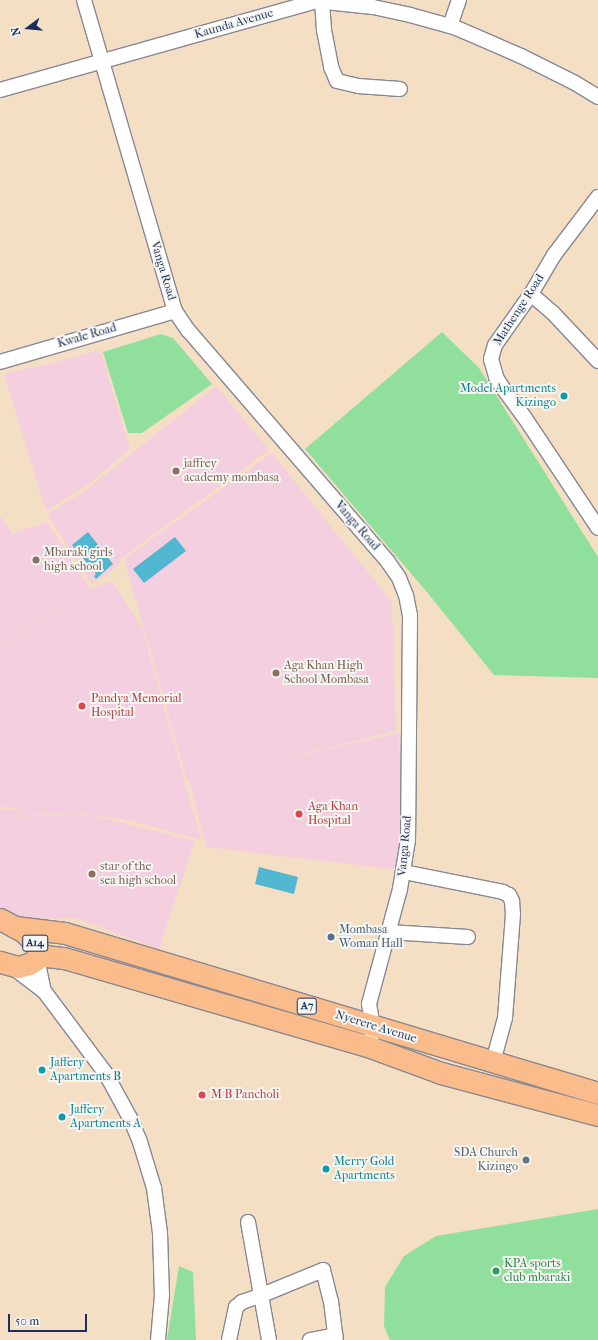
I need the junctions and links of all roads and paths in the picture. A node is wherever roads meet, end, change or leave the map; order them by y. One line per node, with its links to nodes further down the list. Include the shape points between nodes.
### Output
1 (84, 0): 5 (street, Vanga Road)
2 (459, 0): 4 (street)
3 (318, 1): 4 (street, Kaunda Avenue, via 373,7); 5 (street, Kaunda Avenue); 6 (street, via 331,67 337,81 358,86)
4 (450, 26): 8 (street, Kaunda Avenue, via 521,56)
5 (102, 61): 7 (street, Kaunda Avenue); 11 (street, Vanga Road)
6 (400, 89)
7 (0, 90)
8 (598, 97)
9 (598, 197): 10 (street, Mathenge Road, via 554,255)
10 (531, 294): 12 (street, via 553,312); 14 (street, Mathenge Road, via 495,345 491,359 493,369 500,384)
11 (175, 311): 13 (street, Kwale Road); 15 (street, Vanga Road, via 193,336 388,562 406,595 410,615 408,833)
12 (598, 361)
13 (0, 362)
14 (598, 528)
15 (404, 872): 17 (street, Vanga Road); 31 (street, via 503,892 509,895 512,901 505,1018)
16 (8, 923): 19 (highway, A14, via 24,932 35,943); 21 (highway, Nyerere Avenue / A7, via 65,933)
17 (389, 932): 18 (street); 24 (street, Vanga Road)
18 (468, 937)
19 (37, 957): 20 (highway, A14, via 22,966); 22 (highway, Nyerere Avenue / A7, via 64,958); 23 (street)
20 (6, 964): 23 (street)
21 (176, 966): 22 (highway); 25 (highway, Nyerere Avenue / A7)
22 (171, 989): 27 (highway, Nyerere Avenue / A7)
23 (44, 991): 38 (street, via 115,1088 147,1162 157,1209 162,1259)
24 (369, 1004): 26 (street, via 359,1016); 28 (street, Vanga Road)
25 (306, 1006): 26 (highway, Nyerere Avenue / A7); 27 (highway)
26 (351, 1019): 28 (highway, Nyerere Avenue / A7); 29 (street)
27 (300, 1027): 29 (highway, Nyerere Avenue / A7)
28 (374, 1027): 30 (street, Vanga Road); 31 (highway, Nyerere Avenue / A7)
29 (344, 1040): 30 (highway, Nyerere Avenue / A7)
30 (370, 1047): 32 (highway, Nyerere Avenue / A7)
31 (493, 1062): 33 (highway, Nyerere Avenue / A7)
32 (441, 1073): 33 (highway); 34 (highway, Nyerere Avenue / A7)
33 (598, 1095)
34 (598, 1115)
35 (248, 1222): 36 (street)
36 (262, 1295): 37 (street, via 323,1270 331,1301); 39 (street, via 242,1302 236,1307); 40 (street)
37 (336, 1338): 41 (street)
38 (158, 1340)
39 (229, 1340)
40 (269, 1340)
41 (310, 1340)

